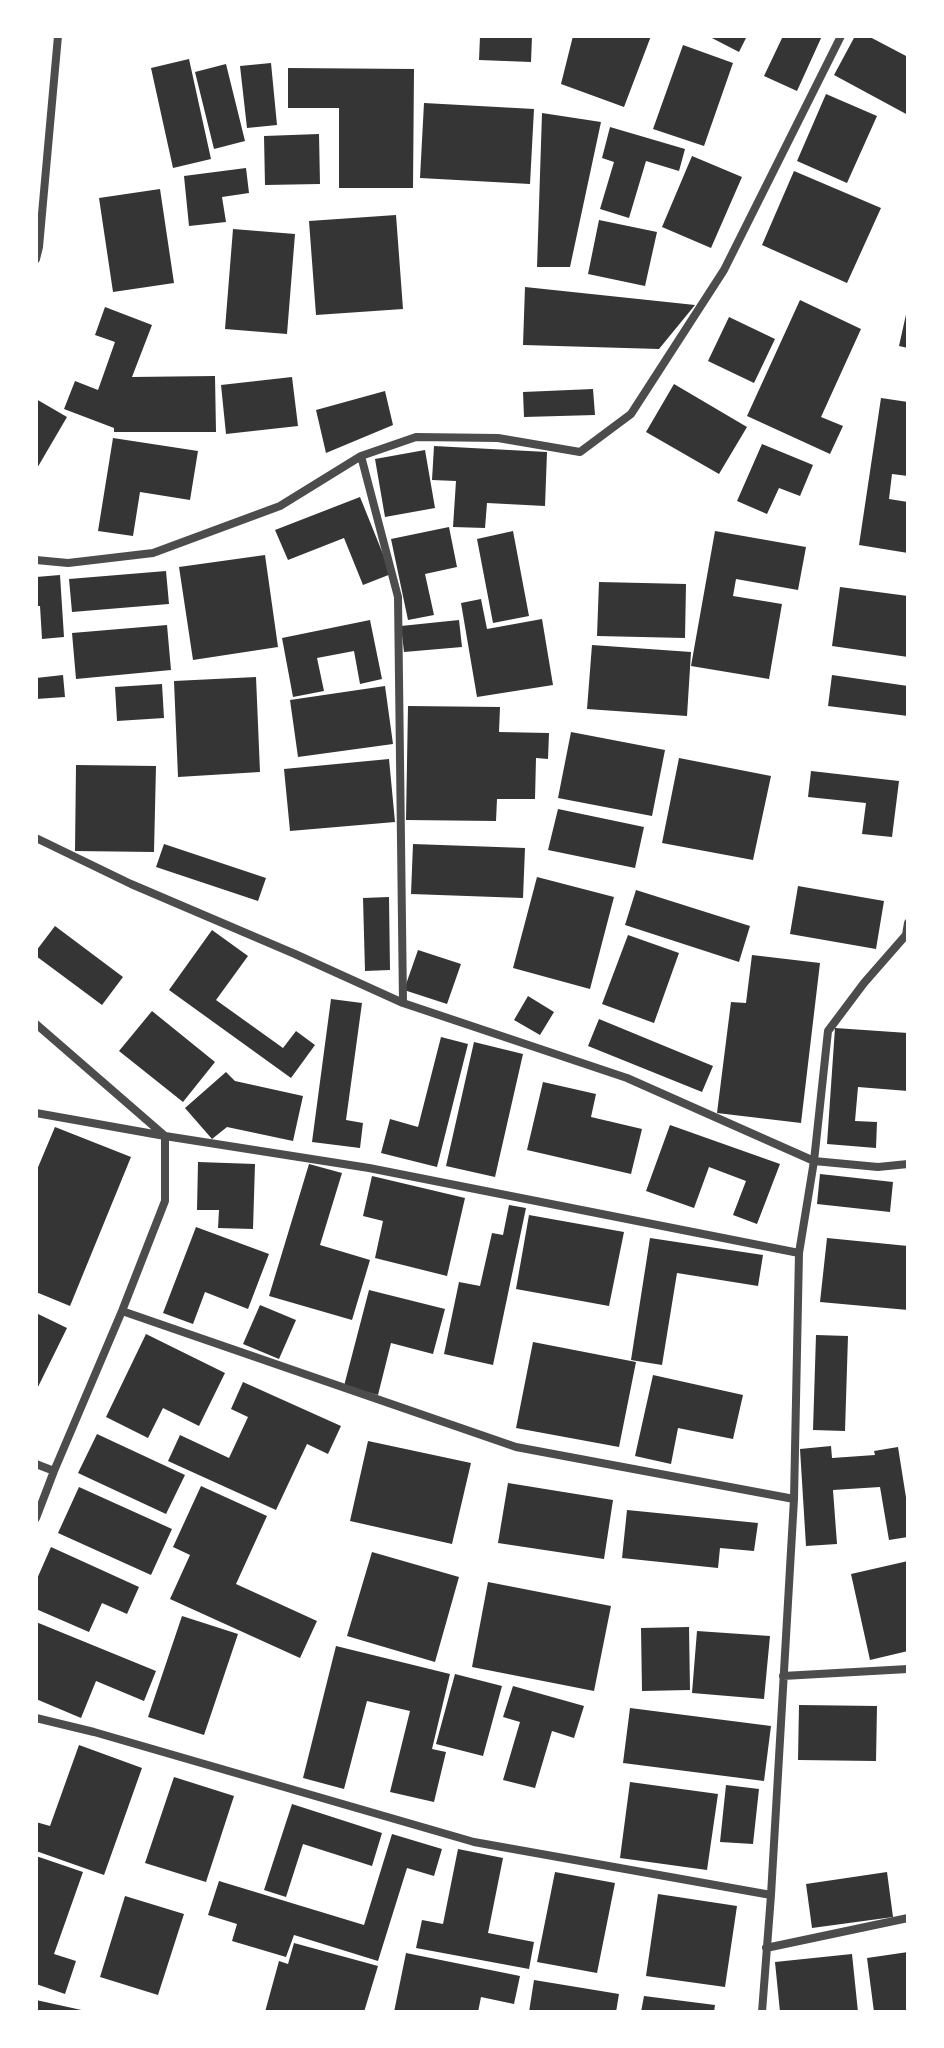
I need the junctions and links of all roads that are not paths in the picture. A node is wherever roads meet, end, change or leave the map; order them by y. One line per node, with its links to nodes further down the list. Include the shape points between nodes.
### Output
1 (58, 36): 3 (street)
2 (841, 36): 4 (street, via 724,270 631,414 580,452 498,438 416,437)
3 (36, 259)
4 (361, 456): 5 (street, via 280,506 153,553 68,563); 8 (street, via 398,597)
5 (36, 560)
6 (36, 838): 8 (street)
7 (908, 923): 12 (street, via 906,935 828,1031)
8 (403, 1003): 12 (street, via 627,1078)
9 (36, 1024): 11 (street)
10 (36, 1113): 11 (street)
11 (165, 1136): 14 (street, via 369,1168); 15 (street, via 165,1201)
12 (814, 1161): 13 (street); 14 (street)
13 (908, 1164)
14 (799, 1253): 18 (street)
15 (122, 1311): 17 (street); 18 (street, via 516,1447)
16 (36, 1464): 17 (street)
17 (54, 1471): 19 (street)
18 (794, 1499): 21 (street)
19 (36, 1518)
20 (908, 1669): 21 (street)
21 (783, 1676): 23 (street)
22 (36, 1718): 23 (street, via 474,1842)
23 (771, 1895): 25 (street)
24 (908, 1918): 25 (street)
25 (766, 1948): 26 (street)
26 (762, 2012)

